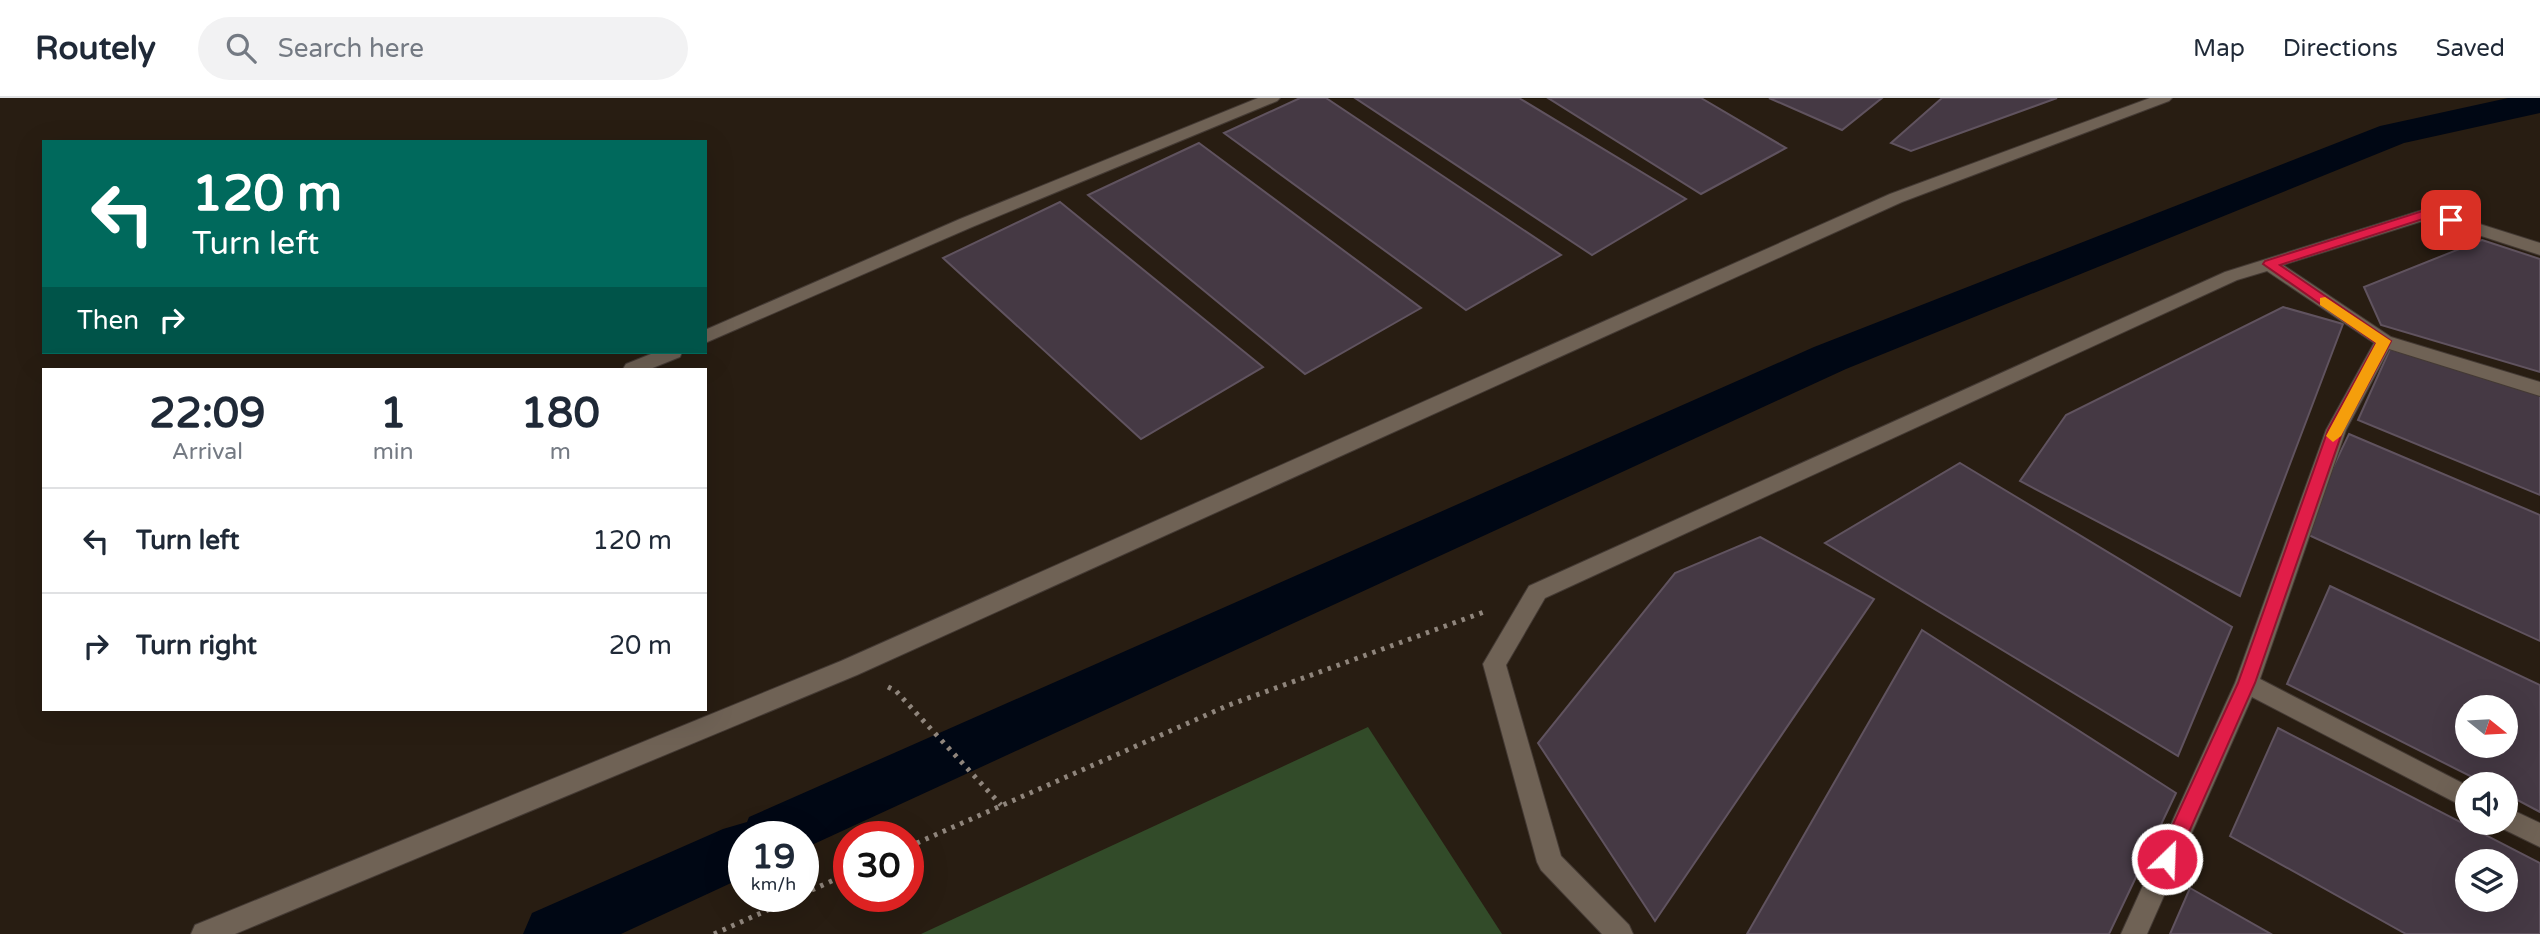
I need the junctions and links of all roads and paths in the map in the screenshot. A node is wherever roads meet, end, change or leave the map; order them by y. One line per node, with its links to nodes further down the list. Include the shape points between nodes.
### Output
1 (1272, 98): 5 (street, via 966,223)
2 (2164, 98): 11 (street, via 1896,198)
3 (2540, 249): 4 (street, via 2429,213)
4 (2269, 264): 6 (street); 10 (street, via 2231,276)
5 (707, 336)
6 (2384, 341): 9 (street); 12 (street, via 2336,430)
7 (668, 354): 8 (street)
8 (635, 368)
9 (2540, 389)
10 (1537, 592): 14 (path, via 1229,705); 21 (street, via 1494,664 1550,862)
11 (849, 668): 14 (path, via 896,691); 19 (street)
12 (2247, 683): 13 (street); 22 (street)
13 (2455, 791)
14 (1001, 805): 17 (path)
15 (2518, 824): 16 (street)
16 (2540, 836)
17 (924, 840)
18 (763, 912): 20 (path)
19 (204, 934)
20 (714, 934)
21 (1620, 934)
22 (2134, 934)

